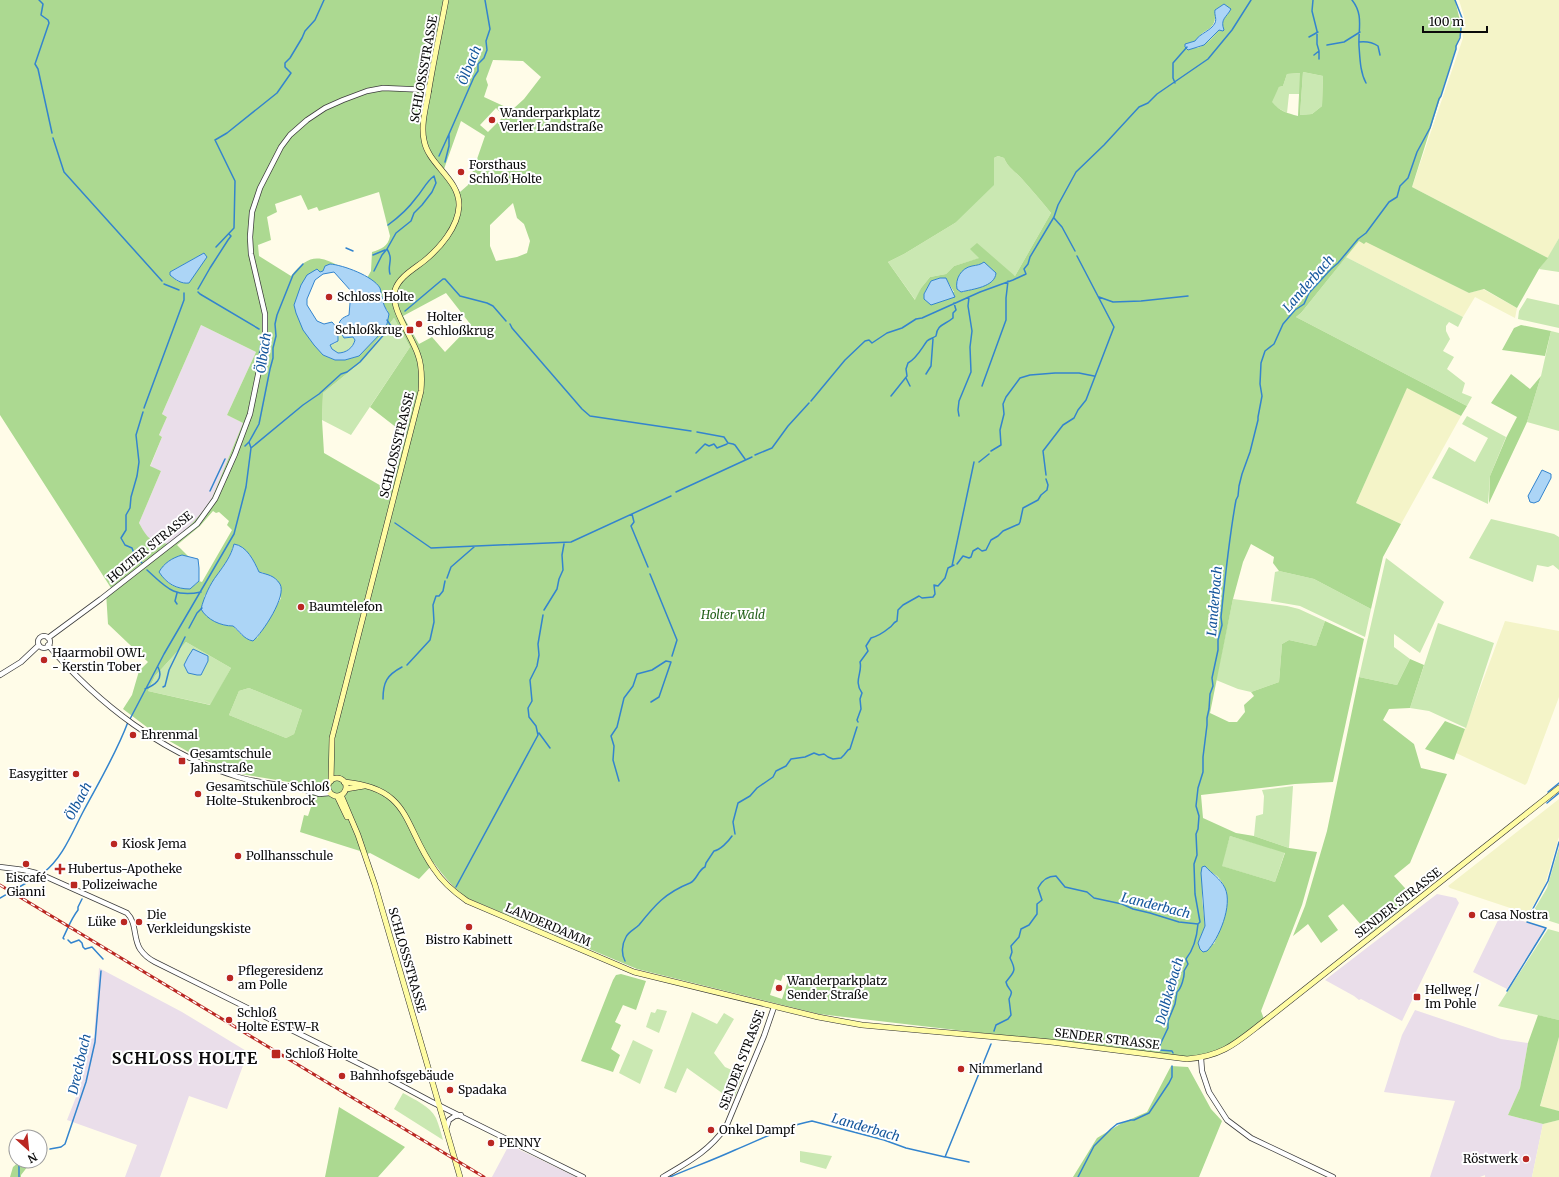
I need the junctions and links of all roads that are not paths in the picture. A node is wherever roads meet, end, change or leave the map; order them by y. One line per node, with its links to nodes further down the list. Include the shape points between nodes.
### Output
1 (446, 0): 2 (main road, SCHLOSSSTRASSE)
2 (429, 90): 3 (street, HOLTER STRASSE, via 383,88 342,100 307,120 281,146 269,168 252,212 251,254 266,323 263,349 250,414 215,499 197,524 101,600); 7 (main road, SCHLOSSSTRASSE, via 423,128 424,141 433,161 455,191 458,212 453,226 438,248 402,278 395,290 394,303 418,355 421,391 332,738)
3 (48, 638): 4 (street, via 40,637); 5 (street)
4 (39, 645): 5 (street); 6 (street, via 21,662)
5 (48, 645): 15 (street, via 84,685 125,718 168,747 227,773)
6 (0, 675)
7 (331, 762): 8 (main road, SCHLOSSSTRASSE); 9 (main road, SCHLOSSSTRASSE)
8 (338, 778): 9 (main road); 10 (main road)
9 (331, 780): 12 (main road)
10 (344, 782): 11 (main road, LANDERDAMM); 14 (main road)
11 (367, 786): 14 (main road, LANDERDAMM); 19 (main road, LANDERDAMM, via 386,793 399,805 433,869 453,892 467,901 634,972)
12 (328, 787): 15 (street); 16 (main road)
13 (1559, 788): 20 (main road, SENDER STRASSE, via 1267,1019 1228,1048)
14 (346, 789): 17 (main road)
15 (313, 792): 16 (street)
16 (330, 793): 17 (main road)
17 (339, 796): 21 (main road, SCHLOSSSTRASSE, via 344,814 352,824 367,859)
18 (0, 868): 21 (street, via 24,870 47,876 127,913 132,920 140,949 155,962)
19 (774, 1007): 20 (main road, SENDER STRASSE, via 862,1025 990,1036 1174,1058); 26 (street, SENDER STRASSE, via 726,1127 705,1151)
20 (1201, 1058): 27 (street, via 1202,1071 1209,1092 1227,1120 1251,1138)
21 (438, 1104): 22 (street); 23 (main road, SCHLOSSSTRASSE)
22 (462, 1115): 23 (street, via 449,1120); 25 (street)
23 (446, 1131): 24 (main road, SCHLOSSSTRASSE)
24 (460, 1177)
25 (583, 1177)
26 (663, 1177)
27 (1333, 1177)

